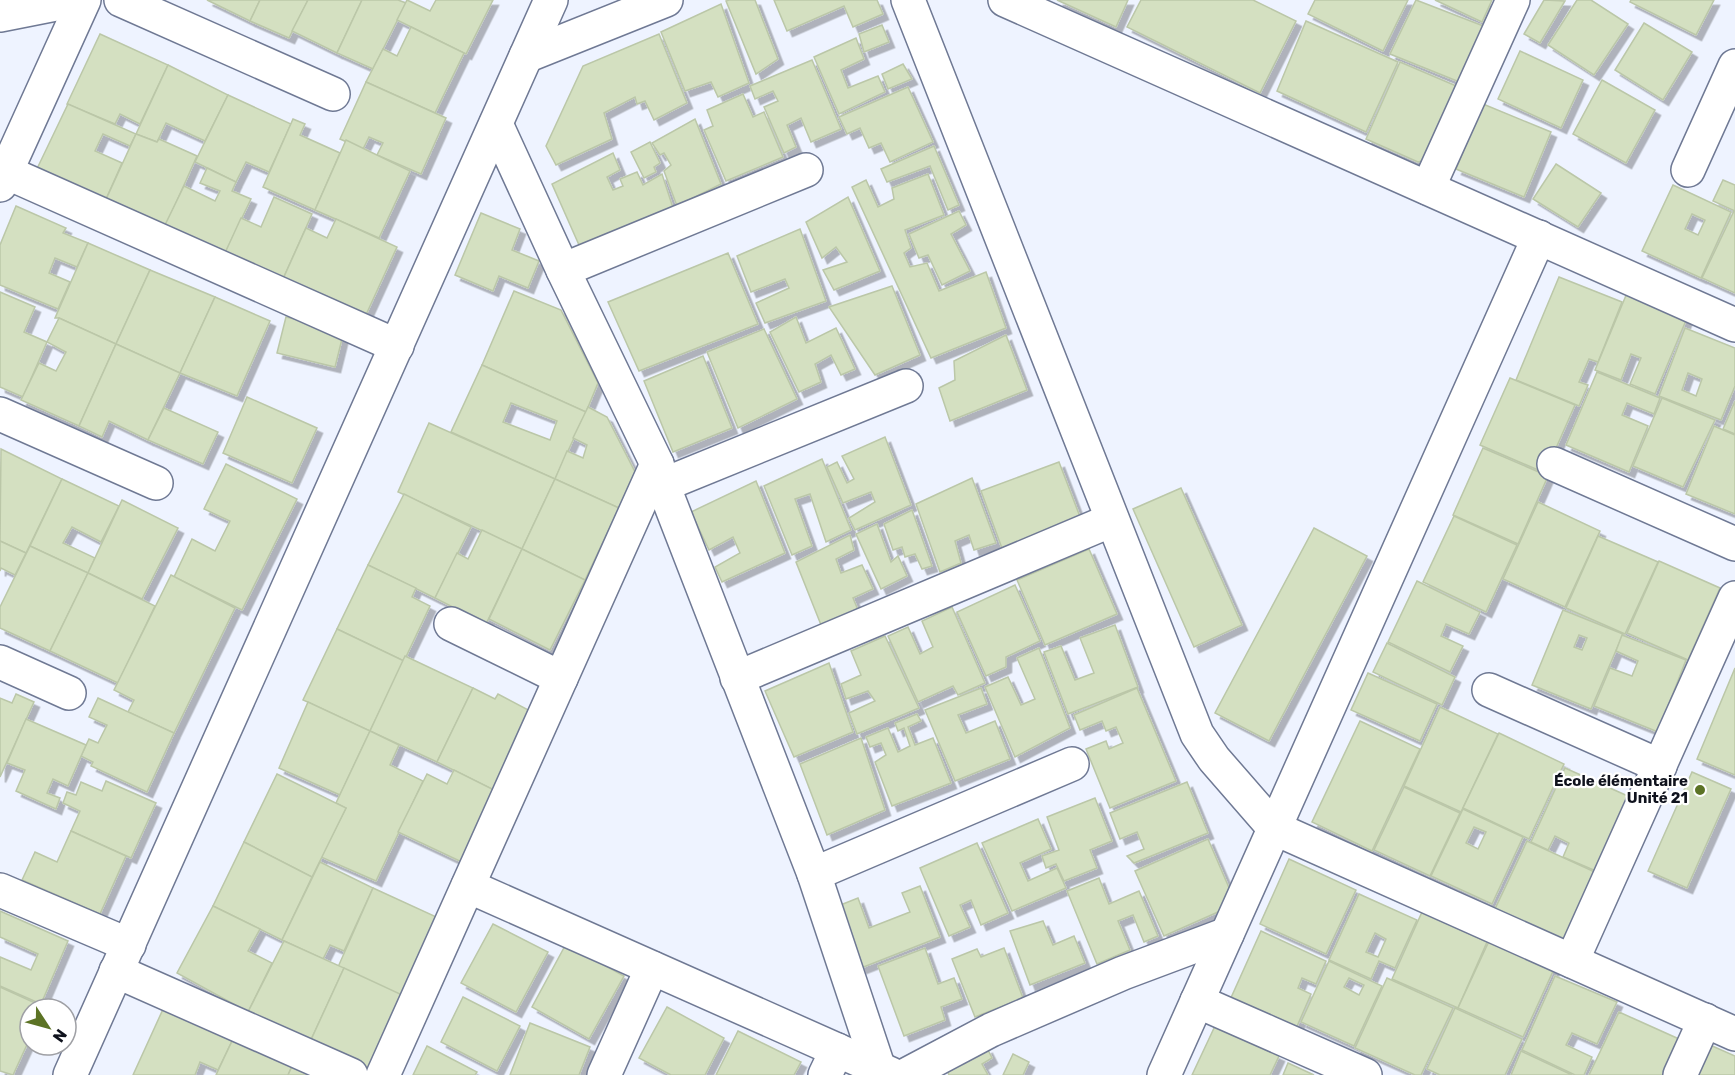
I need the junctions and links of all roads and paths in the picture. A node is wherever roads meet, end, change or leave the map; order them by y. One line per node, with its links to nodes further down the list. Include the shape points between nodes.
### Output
1 (76, 0): 9 (street)
2 (84, 0): 16 (street)
3 (121, 0): 12 (street)
4 (551, 0): 10 (street)
5 (666, 0): 10 (street)
6 (908, 0): 27 (street)
7 (1005, 0): 17 (street)
8 (1513, 0): 17 (street)
9 (0, 15)
10 (526, 56): 13 (street)
11 (1735, 66): 15 (street)
12 (333, 94)
13 (496, 124): 19 (street); 21 (street)
14 (806, 170): 19 (street)
15 (1688, 170)
16 (3, 178): 21 (street)
17 (1428, 188): 18 (street)
18 (1539, 237): 20 (street); 38 (street)
19 (563, 270): 25 (street)
20 (1735, 325)
21 (397, 346): 43 (street)
22 (906, 386): 25 (street)
23 (0, 414): 26 (street)
24 (1554, 464): 28 (street)
25 (660, 474): 32 (street); 33 (street)
26 (156, 483)
27 (1112, 520): 33 (street); 38 (street, via 1197,734)
28 (1735, 544)
29 (1735, 598): 37 (street)
30 (451, 624): 32 (street)
31 (0, 662): 35 (street)
32 (561, 678): 40 (street)
33 (737, 678): 39 (street)
34 (1489, 690): 37 (street)
35 (69, 693)
36 (1072, 764): 39 (street)
37 (1660, 766): 44 (street)
38 (1274, 828): 42 (street); 44 (street)
39 (814, 874): 50 (street)
40 (468, 886): 45 (street); 53 (street)
41 (0, 890): 43 (street)
42 (1227, 934): 46 (street); 50 (street, via 1123,973)
43 (122, 958): 51 (street); 52 (street)
44 (1572, 961): 47 (street)
45 (652, 968): 49 (street); 54 (street)
46 (1197, 1000): 55 (street); 56 (street)
47 (1705, 1020): 48 (street); 57 (street)
48 (1735, 1034)
49 (831, 1062): 50 (street)
50 (892, 1073)
51 (70, 1075)
52 (351, 1075)
53 (383, 1075)
54 (604, 1075)
55 (1164, 1075)
56 (1365, 1075)
57 (1680, 1075)

